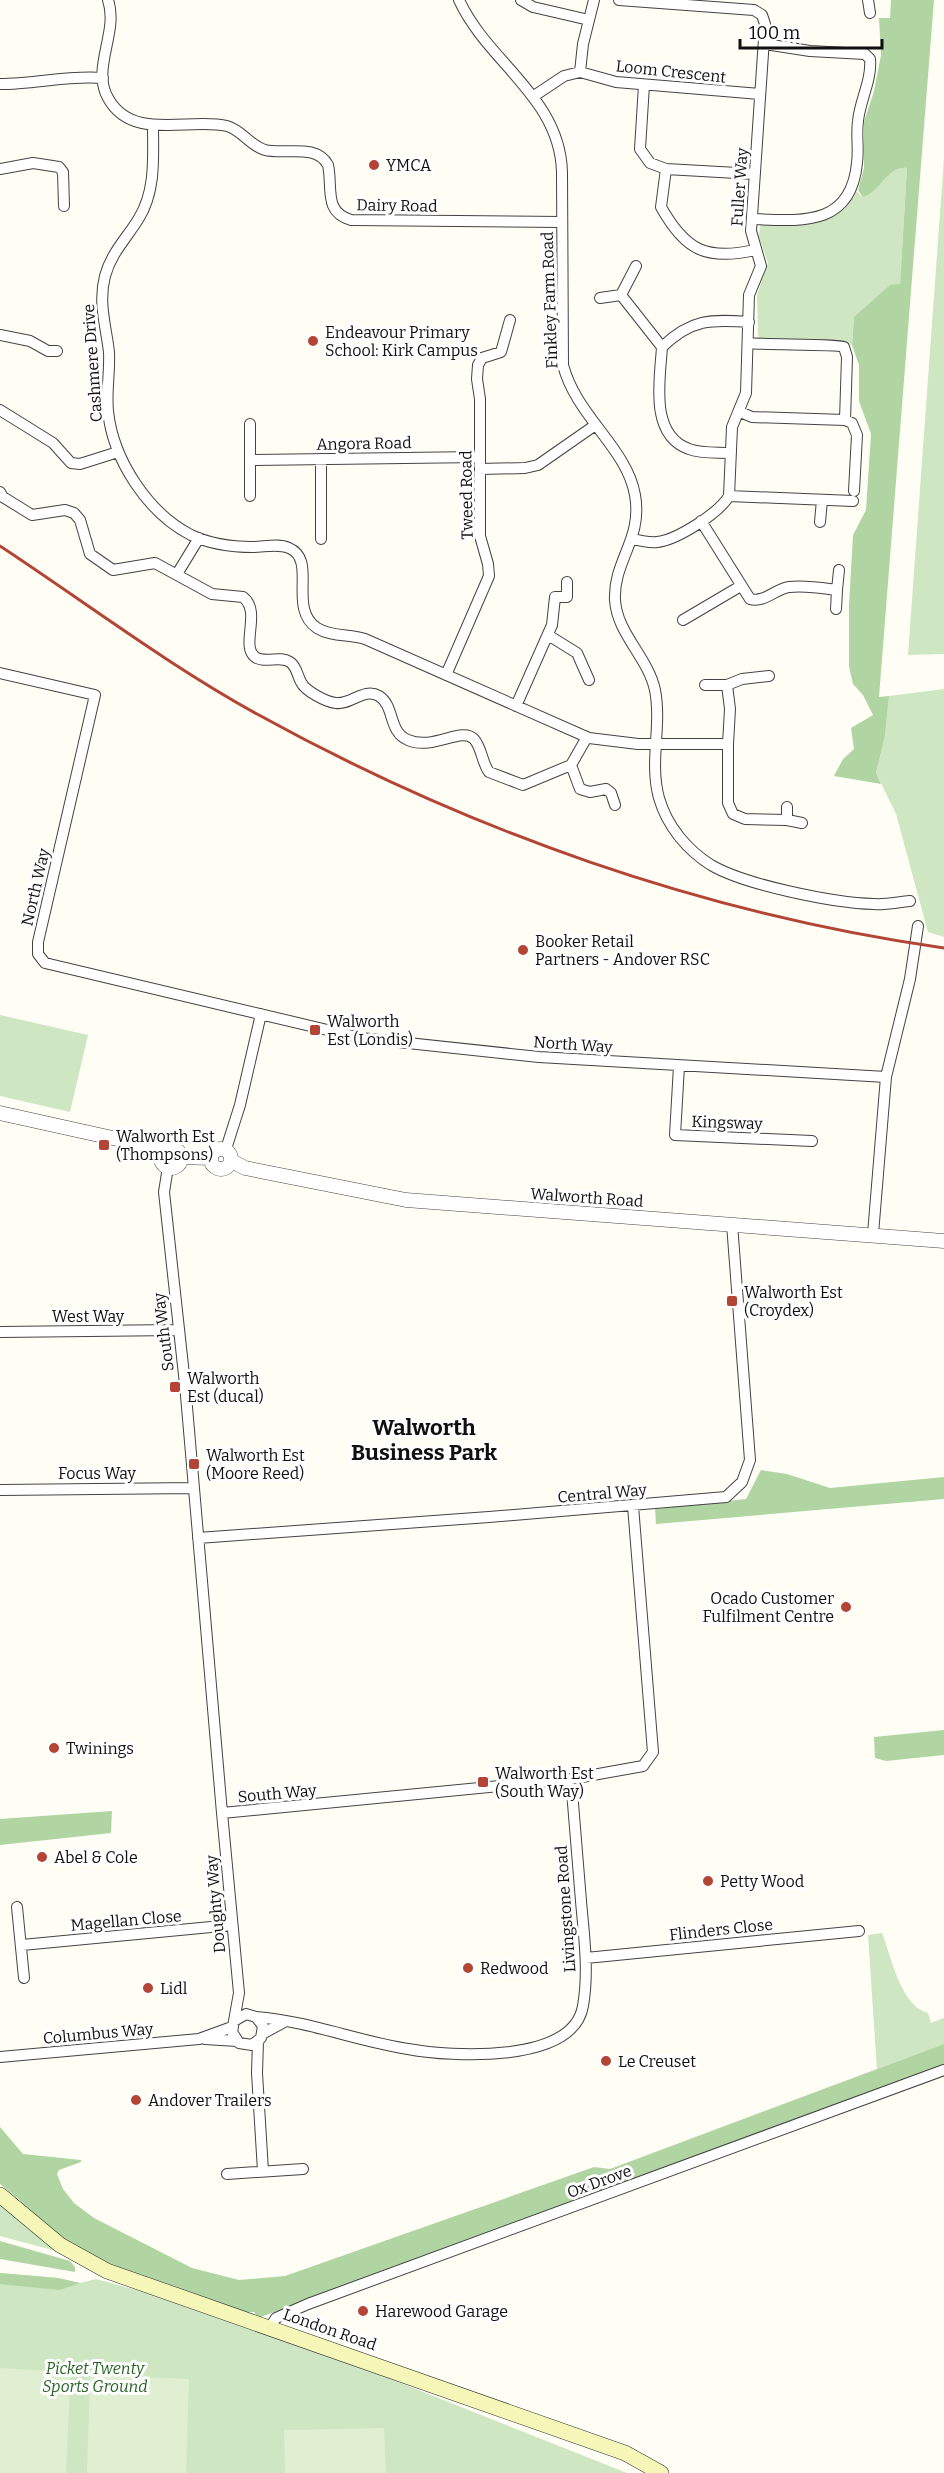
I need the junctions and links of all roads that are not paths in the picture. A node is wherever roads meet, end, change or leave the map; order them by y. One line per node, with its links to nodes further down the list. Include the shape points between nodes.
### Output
1 (108, 0): 13 (street, via 111,30)
2 (459, 0): 17 (street, Finkley Farm Road, via 480,37)
3 (521, 0): 10 (street, via 533,7)
4 (594, 0): 10 (street)
5 (619, 0): 7 (street, Fuller Way)
6 (868, 0): 9 (street)
7 (685, 2): 8 (street, Fuller Way)
8 (757, 5): 11 (street, Fuller Way, via 764,18)
9 (870, 13)
10 (589, 20): 12 (street)
11 (765, 44): 16 (street, Fuller Way); 23 (street, via 865,54 870,58 870,71 859,115 856,171 844,200 812,220)
12 (580, 72): 15 (street, Loom Crescent); 17 (street, via 564,76)
13 (103, 78): 14 (street); 18 (street, Dairy Road, via 109,99 117,109)
14 (0, 84)
15 (644, 85): 16 (street, Loom Crescent); 20 (street, via 641,153 653,166)
16 (760, 94): 21 (street, Fuller Way)
17 (534, 96): 24 (street, Finkley Farm Road, via 560,144)
18 (153, 125): 24 (street, Dairy Road, via 223,125 262,149 316,154 328,165 333,208 351,220); 40 (street, Cashmere Drive, via 148,199 113,254 102,288 109,361 108,410)
19 (0, 169): 22 (street, via 33,163 57,166 63,172)
20 (666, 169): 21 (street); 25 (street, via 661,207 689,244 708,253)
21 (755, 174): 23 (street, Fuller Way)
22 (63, 206)
23 (752, 219): 25 (street, Fuller Way)
24 (562, 222): 39 (street, Finkley Farm Road, via 563,365 569,384)
25 (755, 249): 30 (street, Fuller Way, via 760,266 749,295)
26 (636, 266): 27 (street)
27 (621, 295): 28 (street); 33 (street)
28 (600, 298)
29 (510, 321): 42 (street, Tweed Road, via 501,352 482,358 478,365)
30 (749, 322): 32 (street, Fuller Way); 33 (street, via 698,322)
31 (0, 335): 34 (street)
32 (748, 343): 36 (street, Fuller Way, via 746,393); 37 (street, via 844,347)
33 (662, 347): 41 (street, via 660,409 667,431 689,450)
34 (57, 351)
35 (0, 410): 40 (street, via 53,443 71,463 80,464)
36 (740, 412): 37 (street, via 752,417); 41 (street, Fuller Way, via 732,427)
37 (845, 420): 49 (street, via 852,423 857,435 854,496)
38 (250, 424): 44 (street)
39 (594, 426): 45 (street, via 538,465); 54 (street, Finkley Farm Road, via 618,456 633,484 637,513)
40 (118, 452): 52 (street, Cashmere Drive, via 156,508)
41 (731, 453): 48 (street, Fuller Way)
42 (479, 457): 43 (street, Angora Road); 45 (street, Tweed Road)
43 (321, 459): 44 (street, Angora Road); 53 (street)
44 (250, 460): 47 (street)
45 (480, 469): 64 (street, Tweed Road, via 480,536 489,576)
46 (0, 492): 56 (street, via 32,516 65,510 74,513 80,520 90,554 107,567 117,570 155,564)
47 (250, 496)
48 (729, 496): 49 (street); 50 (street)
49 (822, 501): 51 (street)
50 (701, 521): 54 (street, via 661,541); 58 (street)
51 (820, 522)
52 (199, 538): 56 (street); 64 (street, Cashmere Drive, via 233,546 290,548 303,566 303,607 314,625 327,633 365,639)
53 (321, 538)
54 (633, 539): 71 (street, Finkley Farm Road, via 618,576 616,607 653,682 657,702)
55 (839, 570): 59 (street)
56 (177, 574): 73 (street, via 212,594 238,595 246,600 251,609 250,648 256,657 288,661 295,666 303,686 332,702 378,695 396,730 406,739 427,745 460,734 469,736 489,772 519,785)
57 (567, 582): 62 (street, via 567,597 555,597)
58 (740, 587): 59 (street, via 755,600 787,587); 61 (street)
59 (837, 590): 60 (street)
60 (836, 609)
61 (683, 620)
62 (548, 635): 66 (street, via 577,653); 69 (street)
63 (0, 673): 80 (street, North Way, via 95,695 38,942 39,958 51,965)
64 (446, 675): 69 (street, Cashmere Drive)
65 (769, 676): 68 (street)
66 (589, 680)
67 (705, 685): 68 (street)
68 (727, 685): 72 (street)
69 (516, 706): 70 (street, Cashmere Drive)
70 (587, 737): 71 (street, Cashmere Drive); 73 (street)
71 (655, 744): 72 (street, Cashmere Drive); 78 (street, Finkley Farm Road, via 662,806 678,836 705,861 741,877 851,902)
72 (728, 744): 76 (street, via 730,811 739,818)
73 (571, 765): 74 (street, via 580,789 606,789)
74 (615, 805)
75 (787, 807): 76 (street)
76 (787, 820): 77 (street)
77 (802, 823)
78 (910, 901)
79 (918, 926): 82 (street, via 912,972)
80 (261, 1014): 81 (street, North Way, via 361,1038 539,1057); 86 (street)
81 (679, 1066): 82 (street, North Way); 84 (street, Kingsway, via 675,1135)
82 (886, 1077): 90 (street)
83 (0, 1113): 85 (street, via 144,1145)
84 (812, 1141)
85 (163, 1153): 87 (street, via 174,1149); 88 (street, via 161,1160)
86 (229, 1155): 87 (street, via 216,1149 211,1158); 89 (street, Walworth Road, via 245,1168 406,1200)
87 (180, 1157): 88 (street, via 177,1166)
88 (168, 1167): 92 (street, South Way, via 164,1192)
89 (732, 1224): 90 (street, Walworth Road); 96 (street, Central Way, via 748,1471 726,1497)
90 (873, 1234): 91 (street, Walworth Road)
91 (944, 1241)
92 (177, 1330): 93 (street, West Way); 94 (street, South Way)
93 (0, 1332)
94 (194, 1488): 95 (street, Focus Way); 97 (street, South Way)
95 (0, 1490)
96 (633, 1506): 97 (street, Central Way); 98 (street, South Way, via 652,1752 649,1761 636,1769)
97 (198, 1538): 99 (street, South Way)
98 (571, 1779): 99 (street, South Way); 104 (street, Livingstone Road)
99 (222, 1813): 101 (street, Doughty Way)
100 (17, 1907): 103 (street)
101 (232, 1925): 103 (street, Magellan Close); 106 (street, Doughty Way)
102 (859, 1931): 104 (street, Flinders Close)
103 (22, 1945): 105 (street)
104 (586, 1958): 108 (street, Livingstone Road, via 583,2005 574,2026 556,2041 533,2048 437,2053)
105 (24, 1978)
106 (239, 1993): 107 (street, Doughty Way); 109 (street, Doughty Way)
107 (253, 2015): 108 (street, Livingstone Road); 109 (street, via 243,2014); 110 (street, via 263,2026)
108 (286, 2021): 110 (street)
109 (233, 2024): 111 (street, Columbus Way); 112 (street)
110 (260, 2037): 112 (street); 115 (street)
111 (199, 2039): 112 (street, Columbus Way); 113 (street, Columbus Way)
112 (241, 2043): 115 (street)
113 (0, 2057)
114 (944, 2070): 120 (street, Ox Drove, via 308,2304 276,2318)
115 (256, 2073): 117 (street)
116 (303, 2169): 117 (street)
117 (263, 2171): 118 (street)
118 (227, 2174)
119 (0, 2195): 120 (main road, London Road, via 51,2239 89,2263)
120 (270, 2327): 121 (main road, London Road, via 625,2453)
121 (662, 2473)

